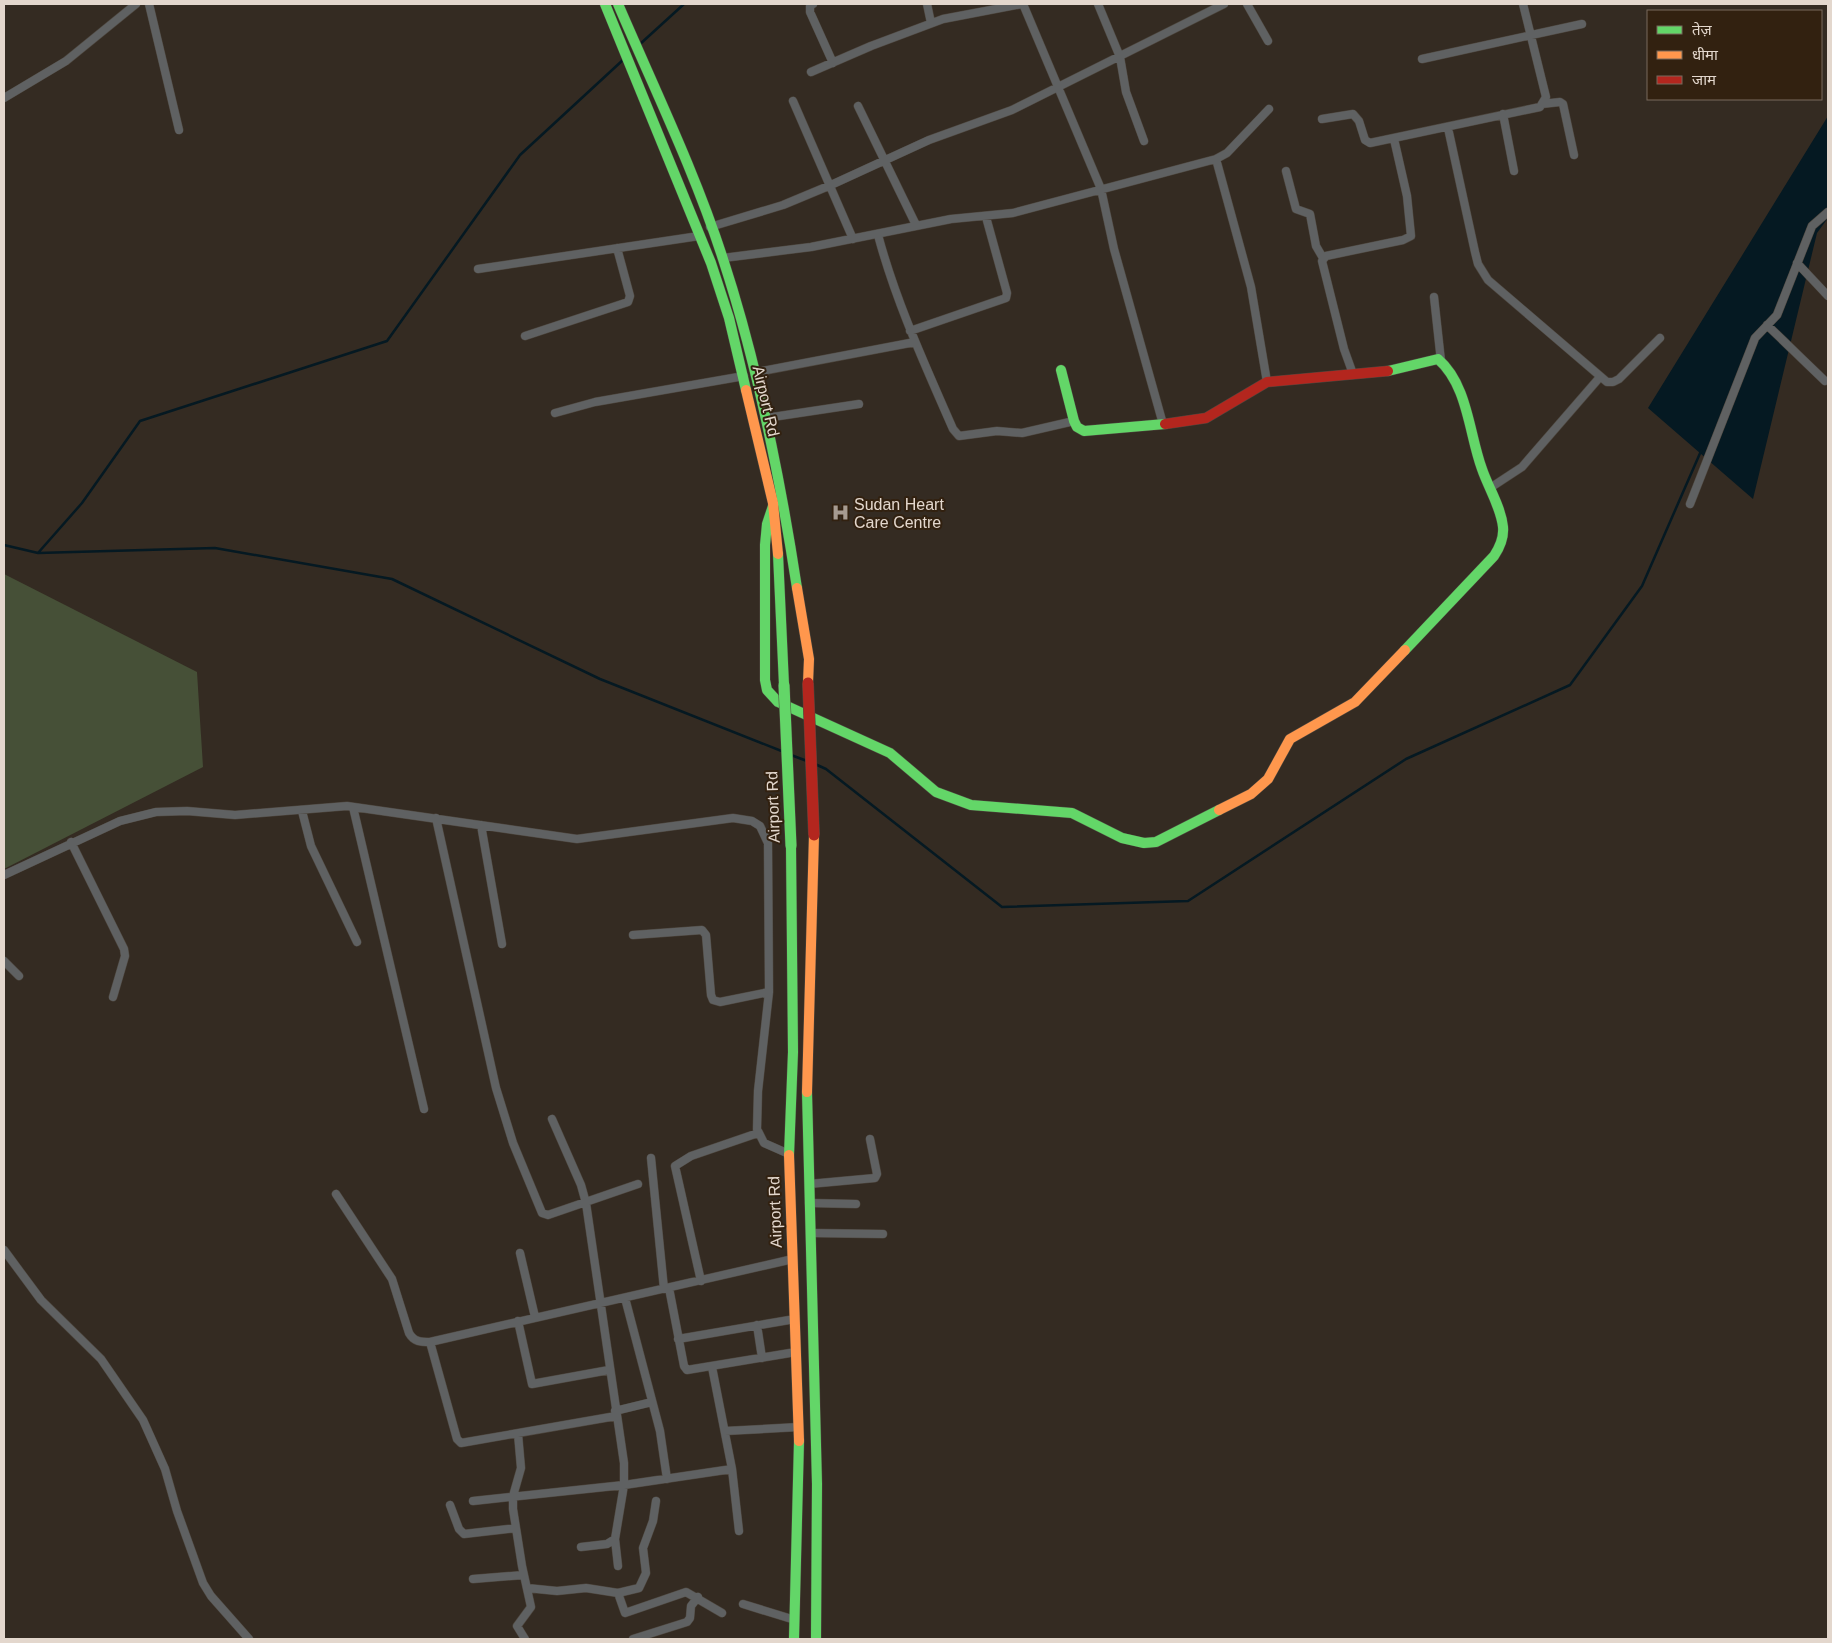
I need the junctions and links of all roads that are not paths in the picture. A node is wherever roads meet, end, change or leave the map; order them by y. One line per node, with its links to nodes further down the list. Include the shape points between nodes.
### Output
1 (136, 4): 23 (street, via 66,61)
2 (149, 4): 31 (street)
3 (605, 4): 21 (main road, Airport Rd)
4 (618, 4): 21 (main road)
5 (813, 4): 19 (street, via 810,12)
6 (927, 4): 13 (street)
7 (1023, 4): 12 (street); 22 (street)
8 (1098, 4): 17 (street)
9 (1224, 4): 17 (street)
10 (1247, 4): 16 (street)
11 (1523, 4): 15 (street)
12 (986, 6): 13 (street)
13 (931, 24): 19 (street)
14 (1582, 24): 15 (street)
15 (1531, 34): 18 (street); 25 (street, via 1546,97)
16 (1268, 41)
17 (1120, 57): 22 (street); 33 (street, via 1126,92)
18 (1422, 59)
19 (833, 63): 20 (street)
20 (812, 72)
21 (646, 83): 44 (main road); 46 (main road, Airport Rd)
22 (1058, 88): 36 (street, via 1012,110 940,135); 40 (street)
23 (4, 98)
24 (793, 101): 39 (street)
25 (1542, 104): 28 (street); 34 (street, via 1563,104)
26 (858, 106): 36 (street)
27 (1269, 109): 35 (street)
28 (1503, 114): 30 (street); 37 (street)
29 (1322, 120): 32 (street, via 1353,114 1368,142)
30 (1448, 128): 32 (street); 65 (street, via 1475,252 1483,273)
31 (179, 130)
32 (1394, 139): 50 (street, via 1407,196 1411,236)
33 (1144, 141)
34 (1574, 154)
35 (1216, 159): 40 (street); 66 (street, via 1251,287)
36 (885, 161): 39 (street); 43 (street)
37 (1514, 170)
38 (1286, 171): 50 (street, via 1296,209 1310,214 1316,246)
39 (831, 186): 44 (street, via 769,210); 47 (street)
40 (1101, 189): 42 (street, via 1032,209); 72 (street, via 1114,249)
41 (1828, 212): 51 (street, via 1812,226)
42 (986, 217): 43 (street); 56 (street, via 1006,298)
43 (916, 225): 45 (street)
44 (710, 227): 49 (main road)
45 (878, 234): 47 (street); 56 (street)
46 (699, 236): 48 (street); 64 (main road, Airport Rd, via 730,318)
47 (854, 239): 49 (street)
48 (617, 248): 52 (street); 57 (street, via 630,296 628,302)
49 (723, 258): 62 (main road)
50 (1324, 258): 63 (street, via 1322,265)
51 (1797, 263): 53 (street); 55 (street, via 1777,315)
52 (478, 269)
53 (1828, 296)
54 (1434, 297): 60 (street)
55 (1767, 325): 67 (street); 74 (street, via 1755,338)
56 (910, 331): 59 (street)
57 (525, 336)
58 (1660, 338): 65 (street, via 1619,379 1613,382)
59 (915, 342): 62 (street); 71 (street, via 959,436 1022,432)
60 (1441, 361): 63 (main road, via 1435,359 1399,370); 73 (main road, via 1447,366 1460,394)
61 (1061, 370): 71 (main road)
62 (757, 372): 70 (main road)
63 (1353, 374): 66 (main road)
64 (744, 376): 69 (street, via 601,401); 75 (main road, Airport Rd)
65 (1600, 377): 73 (street, via 1522,467)
66 (1267, 382): 72 (main road, via 1206,418)
67 (1826, 382)
68 (859, 404): 70 (street)
69 (555, 413)
70 (766, 418): 96 (main road, bridge, via 809,659 814,835 807,1080)
71 (1074, 421): 72 (main road, via 1084,431)
72 (1163, 424)
73 (1490, 488): 75 (main road, via 1504,525 1500,547 1364,694 1343,710 1290,739 1268,779 1251,794 1146,844 1127,842 1074,813 1045,808 990,809 943,796 890,753 771,696 765,680 765,554 767,524)
74 (1690, 504)
75 (773, 506): 93 (main road, Airport Rd, bridge, via 781,577 791,846 793,1052)
76 (353, 807): 77 (street); 78 (street); 89 (street)
77 (302, 811): 80 (street, via 234,815 156,812 120,820); 83 (street, via 312,846)
78 (436, 818): 79 (street); 98 (street, via 496,1088 513,1143 543,1215)
79 (481, 825): 84 (street); 87 (street, via 576,839 733,818 752,821 765,834 770,859)
80 (71, 842): 81 (street); 88 (street, via 124,949 125,956)
81 (4, 874)
82 (633, 935): 87 (street, via 702,930 706,935 713,1000 720,1002)
83 (358, 942)
84 (502, 944)
85 (4, 961): 86 (street)
86 (19, 976)
87 (769, 992): 91 (street, via 758,1091)
88 (113, 997)
89 (424, 1109)
90 (552, 1119): 98 (street)
91 (758, 1134): 93 (street, via 764,1143); 106 (street, via 691,1156 675,1166)
92 (870, 1139): 96 (street, via 875,1178)
93 (789, 1154): 105 (main road, Airport Rd)
94 (651, 1158): 107 (street)
95 (638, 1184): 98 (street)
96 (809, 1184): 99 (main road)
97 (336, 1194): 115 (street, via 392,1279 411,1336 416,1341)
98 (586, 1203): 109 (street)
99 (809, 1203): 100 (street); 101 (main road)
100 (856, 1204)
101 (810, 1233): 102 (street); 149 (main road)
102 (883, 1234)
103 (4, 1250): 145 (street, via 43,1303 101,1359 143,1420 165,1469 206,1590)
104 (520, 1253): 110 (street)
105 (793, 1259): 106 (street); 111 (main road, Airport Rd)
106 (701, 1281): 107 (street)
107 (667, 1289): 108 (street); 114 (street)
108 (625, 1298): 109 (street); 120 (street)
109 (599, 1302): 110 (street); 119 (street)
110 (535, 1317): 112 (street)
111 (795, 1319): 113 (street); 116 (main road, Airport Rd)
112 (518, 1321): 115 (street); 119 (street, via 532,1384)
113 (757, 1325): 114 (street); 117 (street)
114 (678, 1339): 118 (street, via 686,1369)
115 (430, 1342): 124 (street, via 459,1442)
116 (796, 1352): 117 (street); 122 (main road, Airport Rd)
117 (762, 1358): 118 (street)
118 (712, 1367): 123 (street)
119 (609, 1370): 121 (street)
120 (652, 1402): 121 (street); 126 (street, via 665,1454)
121 (616, 1414): 124 (street); 127 (street)
122 (798, 1427): 123 (street); 144 (main road, Airport Rd)
123 (725, 1430): 125 (street)
124 (518, 1434): 128 (street, via 521,1468)
125 (732, 1468): 126 (street); 133 (street)
126 (667, 1479): 127 (street)
127 (624, 1485): 128 (street); 134 (street)
128 (513, 1496): 130 (street); 132 (street)
129 (656, 1501): 140 (street, via 643,1548 647,1566 644,1580 639,1588)
130 (473, 1502)
131 (450, 1505): 132 (street, via 464,1534)
132 (516, 1528): 137 (street)
133 (739, 1531)
134 (615, 1539): 135 (street, via 607,1544); 136 (street)
135 (581, 1547)
136 (618, 1566)
137 (524, 1576): 138 (street); 139 (street)
138 (473, 1579)
139 (527, 1588): 140 (street, via 557,1591 586,1588); 146 (street, via 531,1608 518,1626)
140 (618, 1593): 141 (street, via 625,1613 683,1592)
141 (698, 1597): 143 (street); 147 (street, via 687,1622)
142 (743, 1604): 144 (street)
143 (722, 1612)
144 (795, 1620): 148 (main road, Airport Rd)
145 (249, 1639)
146 (525, 1639)
147 (633, 1639)
148 (794, 1639)
149 (816, 1639)

